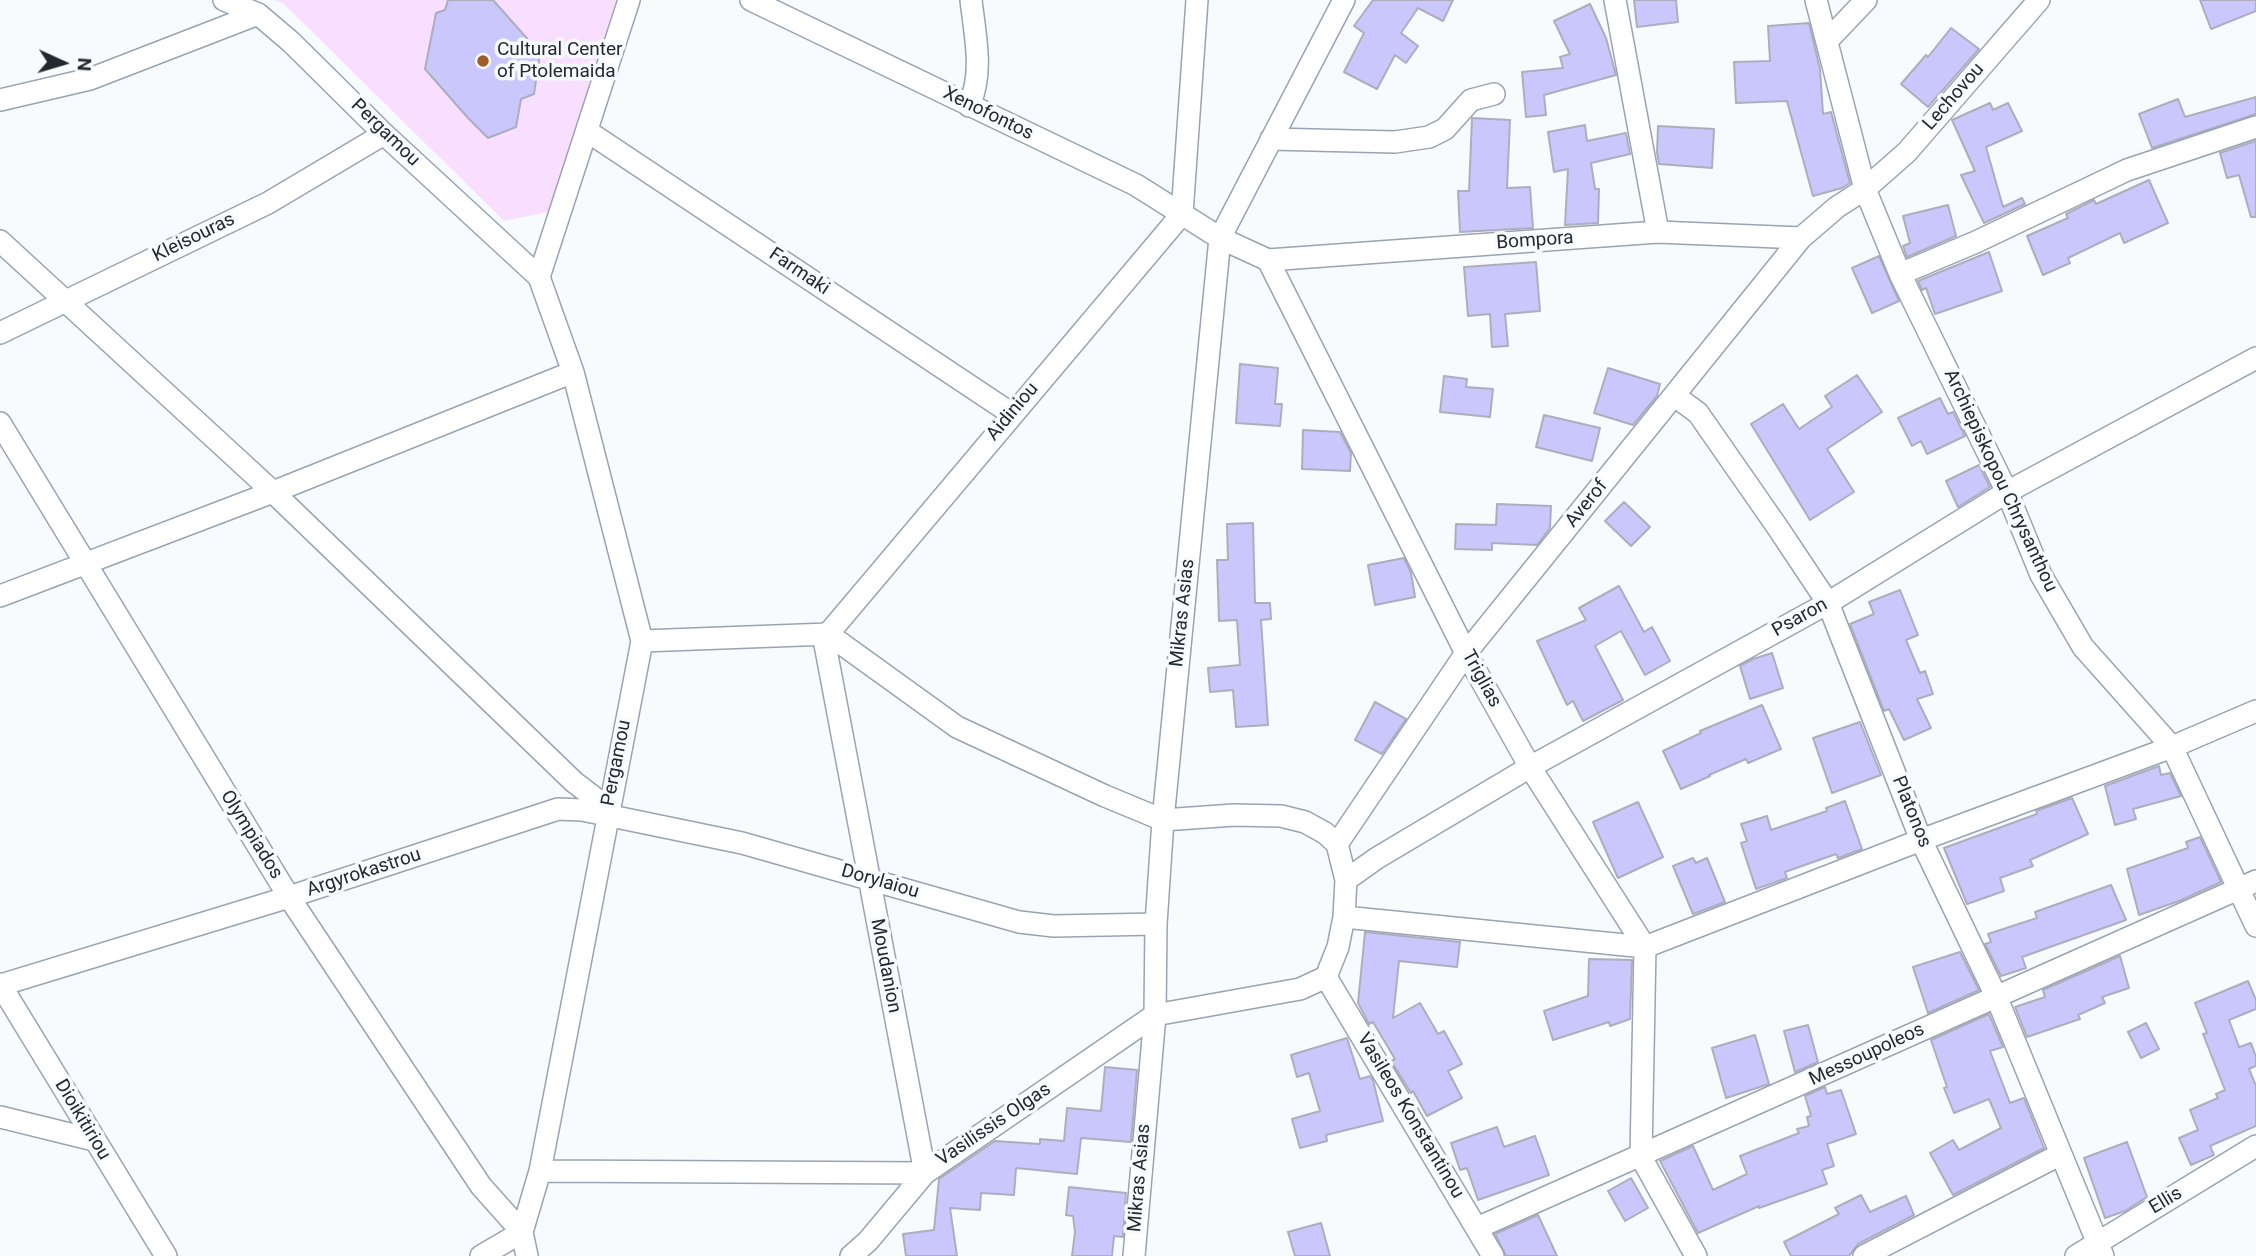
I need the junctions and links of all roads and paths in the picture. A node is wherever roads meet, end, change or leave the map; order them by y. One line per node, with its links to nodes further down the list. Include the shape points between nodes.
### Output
1 (224, 0): 11 (street, Pergamou)
2 (629, 0): 17 (street)
3 (751, 0): 15 (street, Xenofontos)
4 (971, 0): 15 (street, via 979,72)
5 (1197, 0): 21 (street)
6 (1344, 0): 19 (street, Mikras Asias)
7 (1615, 0): 22 (street)
8 (1816, 0): 12 (street, Archiepiskopou Chrysanthou)
9 (1866, 0): 12 (street)
10 (2039, 0): 20 (street, Lechovou, via 1907,152)
11 (258, 14): 14 (street, via 90,79); 18 (street, Pergamou)
12 (1827, 41): 20 (street, Archiepiskopou Chrysanthou)
13 (1494, 94): 19 (street, via 1471,100 1445,129 1429,137 1395,142)
14 (0, 100)
15 (970, 106): 21 (street, Xenofontos, via 1136,185)
16 (2256, 127): 27 (street, via 2127,170)
17 (587, 131): 28 (street); 34 (street, Farmaki)
18 (384, 134): 28 (street, Pergamou); 29 (street, Kleisouras, via 268,203)
19 (1271, 139): 23 (street, Mikras Asias)
20 (1865, 189): 24 (street, Averof); 27 (street, Archiepiskopou Chrysanthou)
21 (1182, 214): 23 (street, Xenofontos); 34 (street, Aidiniou)
22 (1658, 232): 24 (street, Bompora); 26 (street, Bompora)
23 (1220, 238): 26 (street); 48 (street, Mikras Asias)
24 (1801, 238): 33 (street, Averof)
25 (0, 241): 29 (street)
26 (1268, 260): 43 (street, Triglias)
27 (1900, 274): 37 (street, Archiepiskopou Chrysanthou)
28 (539, 277): 32 (street, Pergamou)
29 (64, 301): 30 (street, Kleisouras); 36 (street)
30 (0, 333)
31 (2256, 358): 37 (street, Psaron)
32 (573, 372): 36 (street); 42 (street, Pergamou)
33 (1675, 396): 40 (street, Platonos, via 1698,414); 43 (street, Averof)
34 (1012, 414): 41 (street, Aidiniou)
35 (0, 423): 38 (street, Olympiados)
36 (273, 492): 38 (street); 47 (street)
37 (2007, 492): 40 (street, Psaron); 45 (street, Archiepiskopou Chrysanthou, via 2041,575 2083,647)
38 (84, 562): 39 (street); 54 (street, Olympiados)
39 (0, 596)
40 (1828, 603): 46 (street, Psaron); 49 (street, Platonos)
41 (825, 634): 42 (street); 48 (street, via 957,727); 51 (street, Moudanion)
42 (642, 641): 47 (street, Pergamou)
43 (1466, 653): 46 (street, Triglias); 50 (street, Averof)
44 (2256, 711): 45 (street)
45 (2172, 747): 49 (street); 53 (street, Archiepiskopou Chrysanthou)
46 (1530, 767): 52 (street, Psaron); 58 (street, Triglias)
47 (608, 811): 51 (street, Dorylaiou); 54 (street, Argyrokastrou, via 558,809); 68 (street, Pergamou)
48 (1163, 820): 50 (street, via 1281,816 1305,822); 56 (street, Mikras Asias)
49 (1921, 840): 58 (street); 61 (street, Platonos)
50 (1337, 844): 52 (street)
51 (868, 879): 56 (street, Dorylaiou, via 1019,922); 69 (street, Moudanion)
52 (1346, 880): 55 (street)
53 (2247, 885): 57 (street, Archiepiskopou Chrysanthou); 61 (street, Messoupoleos)
54 (289, 897): 60 (street, Argyrokastrou); 71 (street, Olympiados, via 481,1186)
55 (1343, 917): 58 (street); 59 (street)
56 (1156, 924): 62 (street, Mikras Asias)
57 (2256, 926)
58 (1645, 947): 67 (street)
59 (1326, 977): 62 (street, via 1300,989); 70 (street, Vasileos Konstantinou)
60 (1, 985): 64 (street, Dioikitiriou)
61 (1996, 996): 66 (street, Platonos); 67 (street, Messoupoleos)
62 (1155, 1015): 69 (street, Vasilissis Olgas); 78 (street, Mikras Asias)
63 (0, 1117): 64 (street)
64 (94, 1140): 74 (street, Dioikitiriou)
65 (2256, 1146): 73 (street, Ellis)
66 (2061, 1154): 73 (street, Platonos); 81 (street)
67 (1641, 1157): 70 (street, Messoupoleos); 80 (street)
68 (540, 1171): 69 (street); 71 (street, Pergamou)
69 (925, 1173): 72 (street, Vasilissis Olgas)
70 (1477, 1228): 79 (street, Vasileos Konstantinou)
71 (522, 1232): 75 (street); 76 (street, Pergamou)
72 (867, 1249): 77 (street, Vasilissis Olgas)
73 (2101, 1249): 82 (street, Ellis)
74 (166, 1256)
75 (481, 1256)
76 (527, 1256)
77 (852, 1256)
78 (1133, 1256)
79 (1493, 1256)
80 (1696, 1256)
81 (1864, 1256)
82 (2076, 1256)

